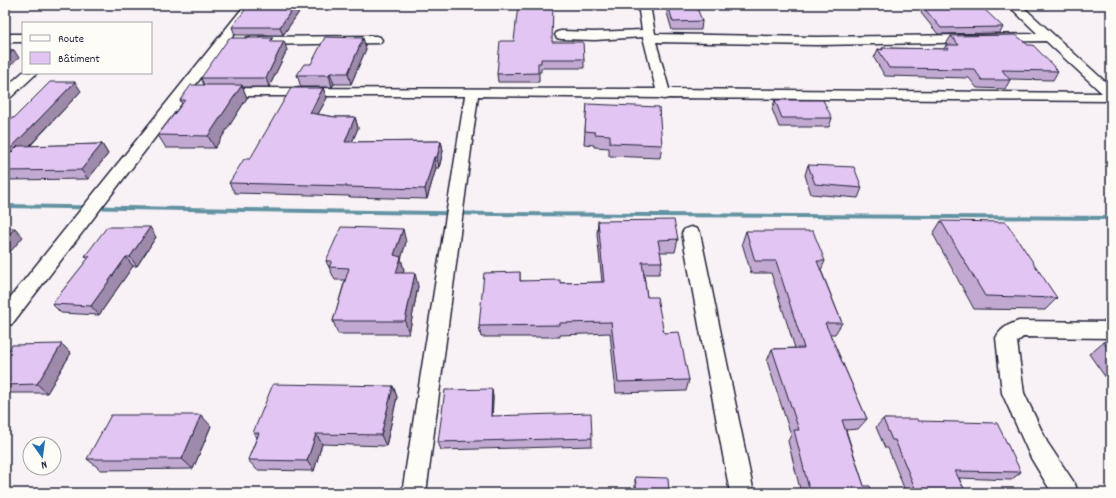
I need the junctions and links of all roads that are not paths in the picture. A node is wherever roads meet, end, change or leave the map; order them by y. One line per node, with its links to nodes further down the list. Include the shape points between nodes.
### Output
1 (251, 5): 10 (street)
2 (644, 5): 5 (street)
3 (1014, 5): 6 (street)
4 (561, 35): 5 (street)
5 (648, 35): 6 (street, via 816,41); 16 (street)
6 (1049, 37): 14 (street)
7 (5, 38): 8 (street)
8 (22, 38)
9 (376, 40): 10 (street)
10 (221, 41): 12 (street)
11 (29, 74): 15 (street)
12 (183, 92): 13 (street); 19 (street)
13 (472, 92): 16 (street); 21 (street)
14 (1111, 94)
15 (5, 95)
16 (664, 95): 17 (street)
17 (1111, 98)
18 (691, 233): 22 (street)
19 (5, 318)
20 (1111, 330): 23 (street, via 1019,329 1006,338 1013,393 1039,450)
21 (414, 493)
22 (742, 493)
23 (1066, 493)

